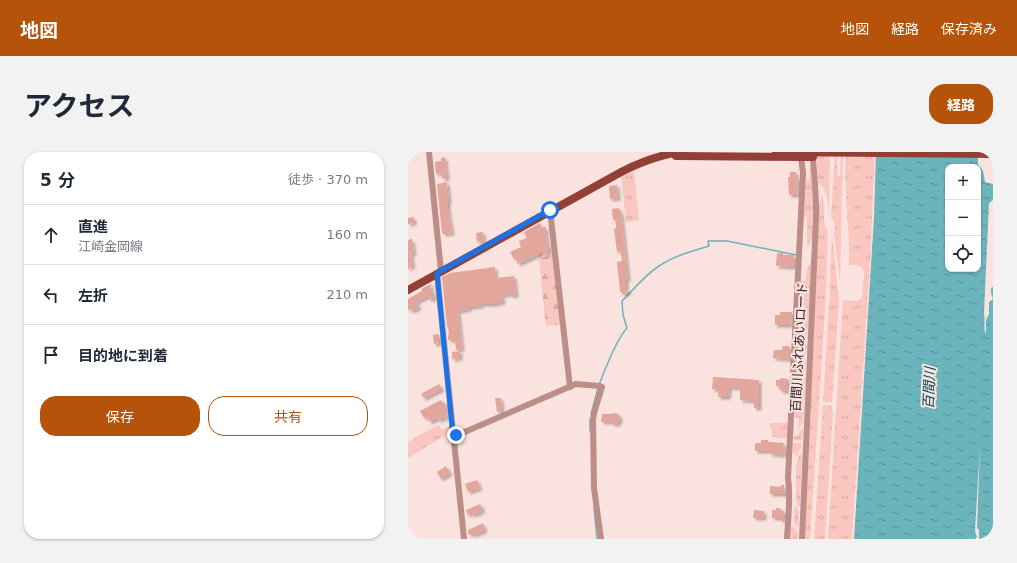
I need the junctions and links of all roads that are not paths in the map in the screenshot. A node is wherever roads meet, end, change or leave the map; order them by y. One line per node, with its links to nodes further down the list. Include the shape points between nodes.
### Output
1 (429, 152): 9 (street)
2 (681, 152): 4 (main road)
3 (776, 152): 6 (main road, bridge)
4 (672, 153): 7 (main road, via 677,156); 8 (main road, via 632,166)
5 (813, 154): 7 (main road); 16 (street, 百間川ふれあいロード, via 816,219)
6 (993, 154)
7 (801, 157): 15 (street, via 803,173 800,255)
8 (550, 210): 9 (main road); 11 (street)
9 (439, 272): 10 (main road); 12 (street)
10 (408, 290)
11 (570, 387): 12 (street); 14 (street, via 576,384 602,387 593,420 594,488)
12 (455, 436): 13 (street)
13 (464, 539)
14 (601, 539)
15 (787, 539)
16 (802, 539)

